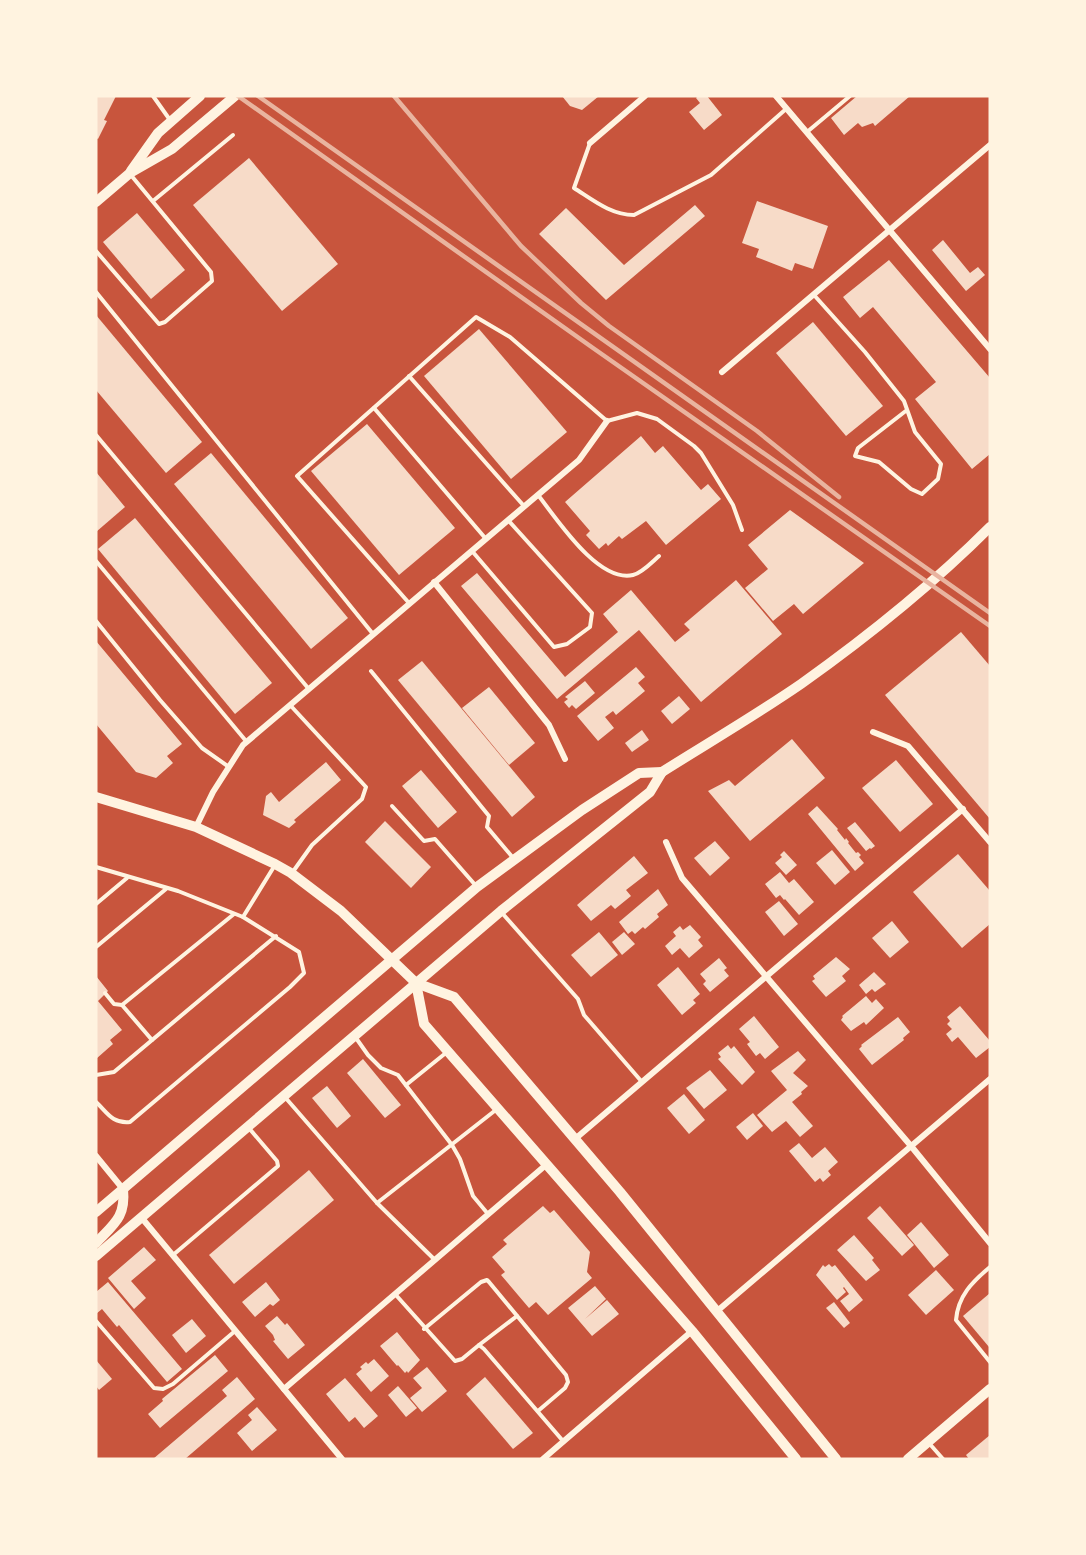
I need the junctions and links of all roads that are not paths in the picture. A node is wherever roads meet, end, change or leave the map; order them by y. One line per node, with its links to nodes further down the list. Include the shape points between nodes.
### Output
1 (153, 96): 8 (lane)
2 (200, 96): 8 (main road)
3 (235, 96): 13 (main road, via 172,149)
4 (645, 96): 11 (street)
5 (776, 96): 7 (street)
6 (850, 96): 9 (lane)
7 (786, 109): 9 (street); 11 (lane, via 711,175 634,215 607,209 574,188)
8 (171, 121): 13 (main road)
9 (806, 132): 16 (street)
10 (233, 135): 14 (lane)
11 (590, 143)
12 (990, 145): 16 (street)
13 (130, 173): 14 (lane); 15 (main road)
14 (153, 201): 17 (lane, via 211,272 212,281 159,324)
15 (96, 202)
16 (889, 230): 19 (street); 20 (street)
17 (96, 251)
18 (96, 292): 39 (lane)
19 (814, 294): 21 (street); 24 (lane, via 865,352)
20 (990, 349)
21 (722, 372)
22 (409, 376): 23 (lane); 25 (lane, via 476,316 510,338); 28 (lane)
23 (374, 408): 32 (lane); 37 (lane, via 297,476)
24 (907, 410): 24 (lane, via 915,432 941,464 938,479 922,494 910,489 879,462 855,456 858,448)
25 (607, 421): 27 (street, via 579,460); 31 (lane, via 637,413 657,419 694,446 733,505)
26 (96, 435): 41 (lane)
27 (538, 495): 28 (street); 34 (lane, via 586,554 605,570 636,575)
28 (524, 506): 29 (street)
29 (508, 520): 32 (street); 33 (lane, via 592,613 590,627 567,644 554,647)
30 (990, 527): 47 (main road, via 872,631 800,684)
31 (742, 530)
32 (486, 539): 33 (street)
33 (472, 551): 36 (street)
34 (659, 556)
35 (96, 561): 44 (lane)
36 (434, 582): 37 (street); 45 (street, via 549,725)
37 (409, 603): 39 (street)
38 (96, 621): 46 (lane, via 202,748)
39 (373, 634): 41 (street)
40 (370, 671): 54 (lane, via 489,816 487,827)
41 (308, 688): 42 (street)
42 (290, 704): 44 (street); 57 (lane, via 366,787 362,799 312,845)
43 (873, 732): 50 (street, via 908,746)
44 (247, 742): 46 (street)
45 (565, 759)
46 (229, 767): 51 (street)
47 (662, 772): 54 (main road, via 639,773); 62 (main road, via 650,792)
48 (96, 797): 51 (main road)
49 (392, 806): 59 (lane, via 424,842 435,839)
50 (963, 809): 53 (street); 68 (street)
51 (196, 827): 55 (main road)
52 (666, 842): 68 (street, via 682,878)
53 (990, 842)
54 (514, 860): 59 (main road)
55 (275, 864): 57 (main road); 64 (lane)
56 (96, 867): 58 (lane)
57 (291, 873): 67 (main road)
58 (127, 878): 60 (lane); 61 (lane)
59 (477, 887): 67 (main road)
60 (167, 888): 63 (lane); 66 (lane)
61 (96, 904)
62 (501, 911): 69 (main road); 77 (lane, via 578,999 584,1015)
63 (235, 914): 64 (lane); 71 (lane)
64 (243, 917): 65 (lane)
65 (276, 936): 73 (lane); 80 (lane, via 299,952 304,973 290,987 130,1122 120,1124)
66 (96, 948)
67 (392, 958): 69 (main road); 88 (main road)
68 (767, 978): 77 (street); 85 (street)
69 (416, 983): 72 (main road); 74 (main road, via 424,1024); 83 (main road, via 454,997)
70 (105, 993): 71 (lane, via 114,1004)
71 (122, 1005): 73 (lane)
72 (354, 1035): 78 (lane, via 381,1068 398,1075); 79 (main road)
73 (152, 1040): 75 (lane, via 114,1072)
74 (448, 1052): 78 (lane); 81 (main road)
75 (96, 1075)
76 (990, 1079): 85 (street)
77 (643, 1082): 83 (street)
78 (406, 1086): 84 (lane)
79 (284, 1096): 82 (main road); 89 (lane)
80 (96, 1102)
81 (498, 1108): 84 (lane); 87 (main road)
82 (248, 1126): 92 (main road); 96 (lane, via 278,1166)
83 (575, 1139): 100 (main road)
84 (452, 1145): 89 (lane); 91 (lane, via 473,1196)
85 (911, 1146): 94 (street); 100 (street)
86 (96, 1156): 88 (street)
87 (547, 1164): 91 (street); 105 (main road)
88 (123, 1189): 90 (main road); 93 (main road, via 124,1204 117,1222)
89 (377, 1203): 97 (lane)
90 (96, 1212)
91 (488, 1214): 97 (street)
92 (141, 1217): 95 (main road); 96 (street)
93 (96, 1243)
94 (990, 1243)
95 (96, 1256)
96 (173, 1256): 104 (street)
97 (435, 1260): 99 (street)
98 (990, 1267): 107 (lane, via 969,1285 956,1320)
99 (394, 1294): 103 (lane); 108 (street)
100 (716, 1312): 116 (main road)
101 (517, 1316): 103 (lane, via 487,1280); 106 (lane); 110 (lane, via 568,1382)
102 (96, 1321): 104 (lane, via 154,1388 163,1389)
103 (424, 1329): 106 (lane, via 455,1361)
104 (235, 1331): 108 (street)
105 (692, 1331): 111 (street); 115 (main road)
106 (479, 1346): 110 (lane)
107 (990, 1362)
108 (284, 1389): 113 (street)
109 (990, 1389): 112 (main road)
110 (538, 1411): 111 (lane)
111 (563, 1442): 114 (street)
112 (928, 1442): 117 (main road); 118 (lane)
113 (342, 1459)
114 (543, 1459)
115 (795, 1459)
116 (836, 1459)
117 (908, 1459)
118 (943, 1459)

